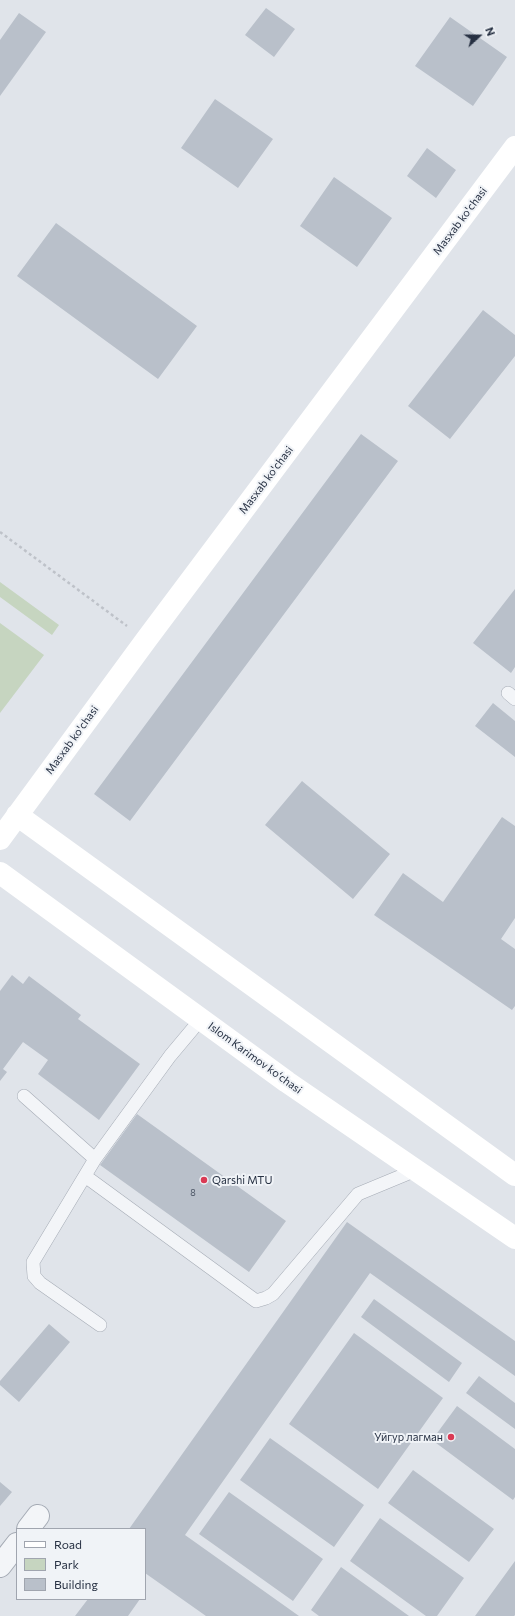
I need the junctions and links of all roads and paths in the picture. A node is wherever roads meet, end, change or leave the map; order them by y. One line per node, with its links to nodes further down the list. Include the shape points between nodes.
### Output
1 (515, 147): 3 (main road, Masxab ko'chasi)
2 (0, 532): 3 (path)
3 (146, 640): 4 (main road, Masxab ko'chasi)
4 (17, 814): 5 (main road, Masxab ko'chasi); 10 (main road)
5 (0, 839)
6 (0, 873): 7 (main road, Islom Karimov ko‘chasi)
7 (201, 1019): 9 (lane, via 170,1056); 11 (main road, Islom Karimov ko‘chasi, via 287,1082)
8 (24, 1096): 9 (lane)
9 (95, 1158): 12 (lane)
10 (513, 1169)
11 (416, 1170): 12 (lane, via 358,1194 273,1294 256,1301); 13 (main road, Islom Karimov ko‘chasi)
12 (85, 1176): 14 (lane, via 33,1262 34,1276 40,1283)
13 (515, 1238)
14 (100, 1325)
15 (16, 1545): 16 (street)
16 (0, 1566)

